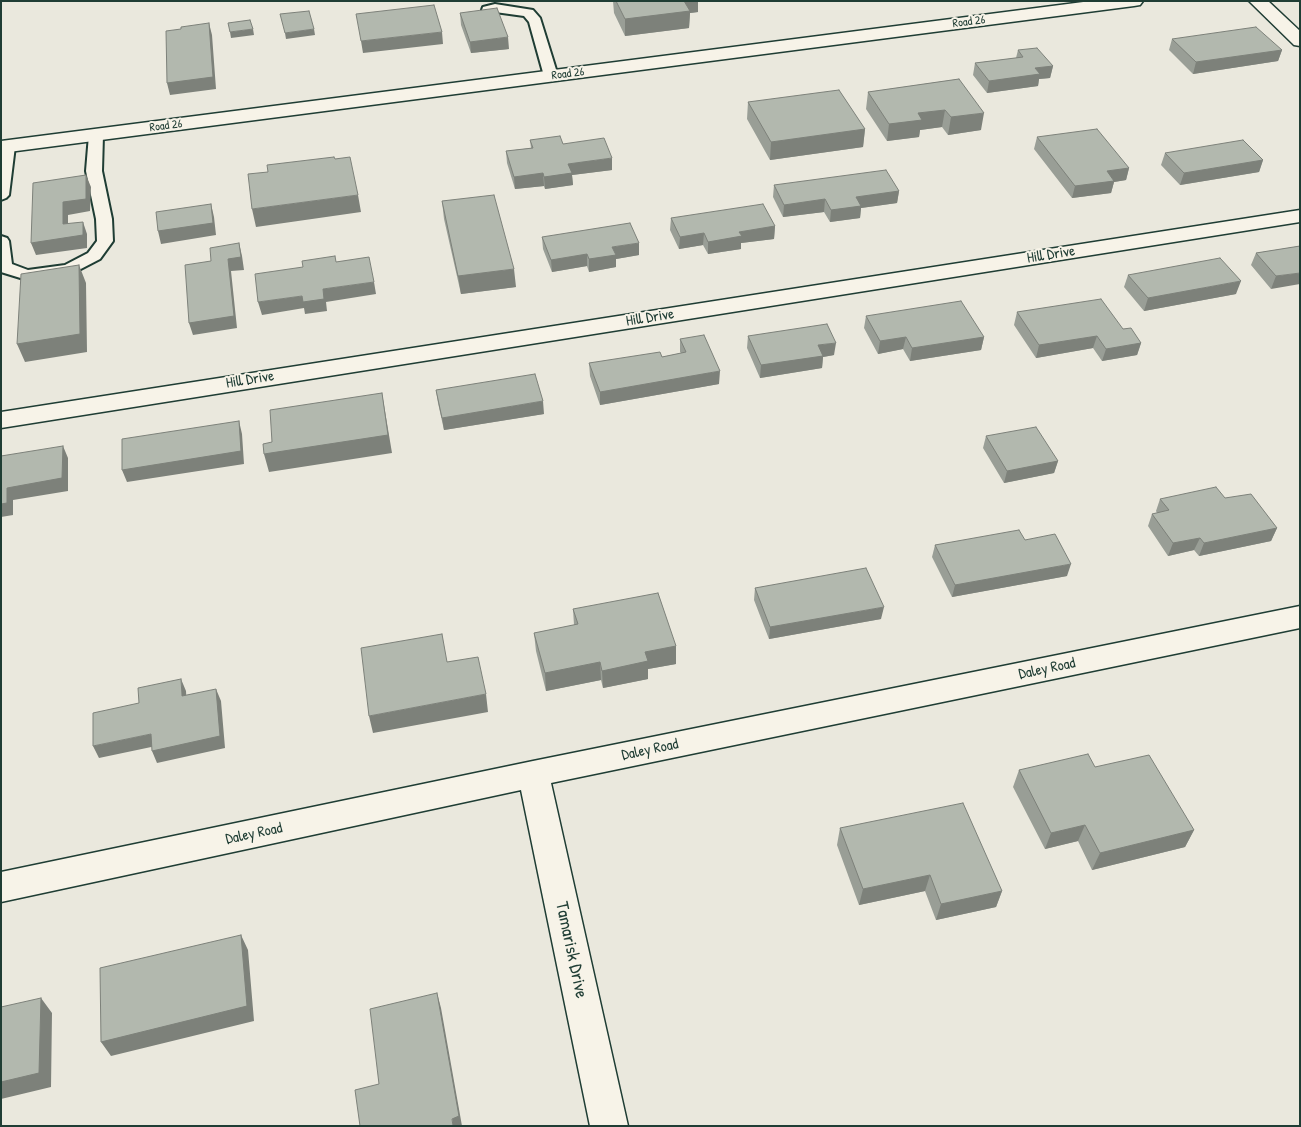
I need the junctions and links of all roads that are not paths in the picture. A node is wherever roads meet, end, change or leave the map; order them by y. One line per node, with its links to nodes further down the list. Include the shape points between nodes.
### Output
1 (1134, 1): 5 (street, Road 26)
2 (1258, 1): 4 (street)
3 (488, 10): 5 (lane, via 495,8 528,13 535,21)
4 (1300, 41)
5 (551, 76): 6 (street, Road 26)
6 (96, 135): 7 (street, Road 26); 10 (lane, via 94,171 105,241 94,256 69,269 27,275 4,267)
7 (5, 146): 8 (lane)
8 (1, 195)
9 (1300, 216): 11 (street, Hill Drive)
10 (1, 241)
11 (1, 420)
12 (1300, 617): 13 (street, Daley Road)
13 (533, 774): 14 (street, Daley Road); 15 (street, Tamarisk Drive)
14 (1, 887)
15 (609, 1126)

